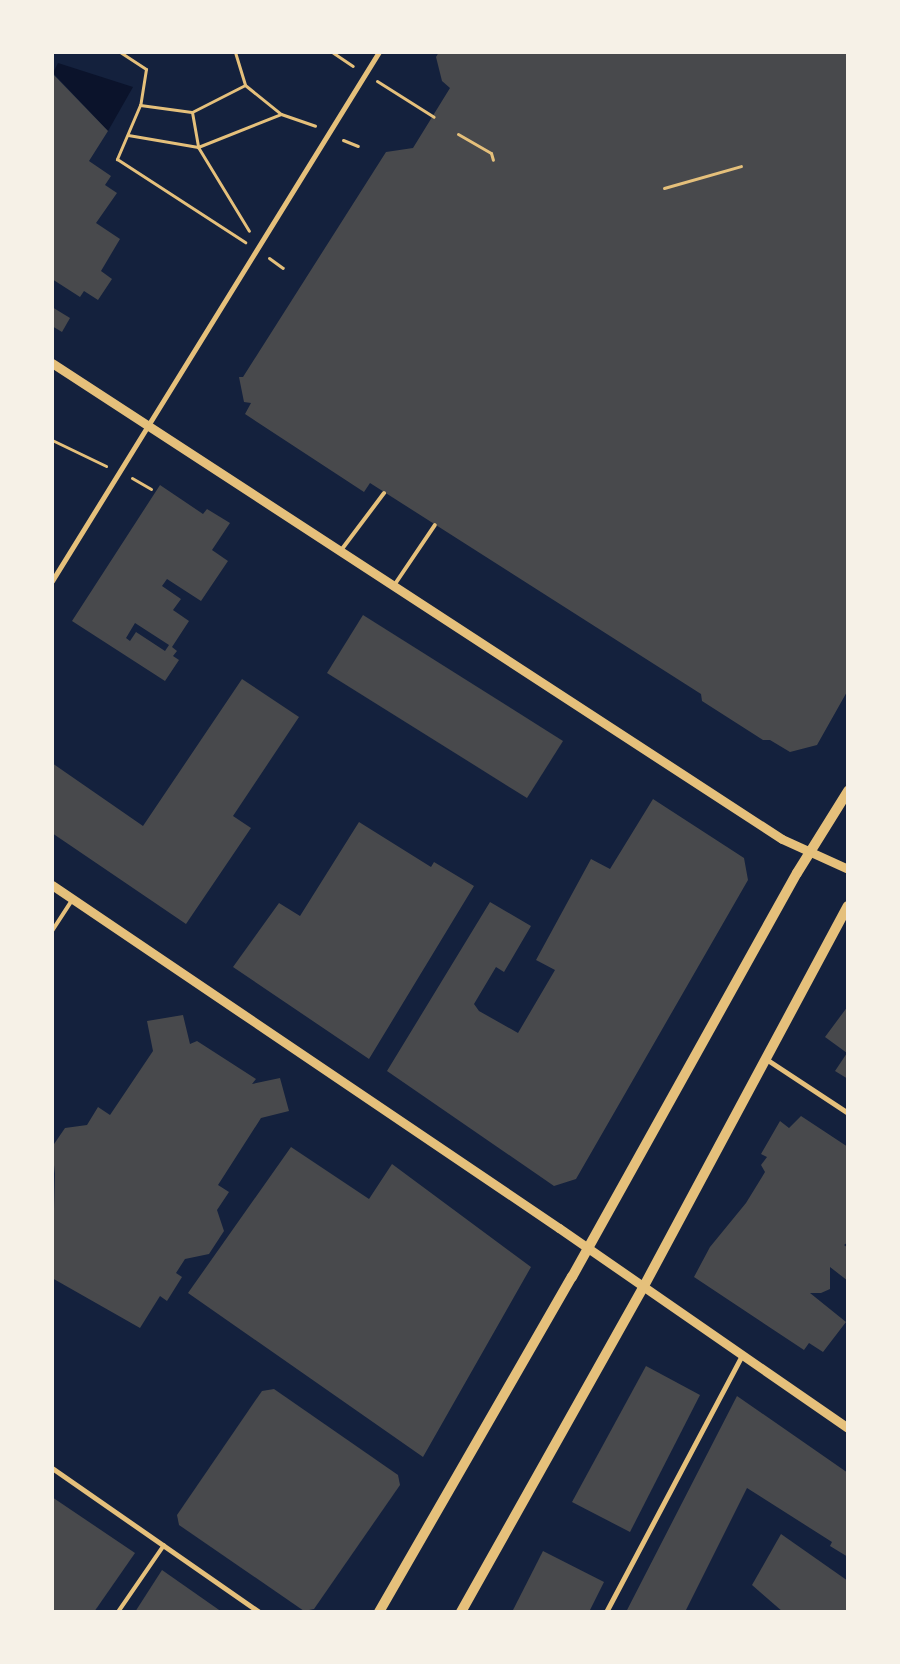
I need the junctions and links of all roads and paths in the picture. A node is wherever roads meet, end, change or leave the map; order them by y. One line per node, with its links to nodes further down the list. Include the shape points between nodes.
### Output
1 (120, 52): 7 (path, via 146,69)
2 (235, 52): 6 (path)
3 (332, 52): 5 (path)
4 (379, 52): 5 (street)
5 (366, 75): 9 (path); 16 (street)
6 (245, 85): 8 (path); 12 (path, via 281,114)
7 (140, 105): 8 (path); 11 (path)
8 (192, 112): 12 (path)
9 (434, 117)
10 (458, 134): 13 (path, via 491,153)
11 (128, 135): 12 (path); 16 (path, via 117,159)
12 (198, 147): 16 (path)
13 (494, 160)
14 (741, 166): 15 (path)
15 (664, 188)
16 (259, 250): 17 (path); 19 (street)
17 (282, 268)
18 (52, 363): 19 (street)
19 (148, 426): 21 (street); 25 (street)
20 (52, 440): 21 (path)
21 (120, 472): 22 (path); 26 (street)
22 (150, 489)
23 (384, 493): 25 (lane)
24 (435, 526): 27 (lane)
25 (342, 549): 27 (street)
26 (52, 581)
27 (395, 584): 29 (street, via 782,839)
28 (848, 791): 29 (main road)
29 (810, 851): 30 (street); 37 (main road)
30 (848, 869)
31 (52, 885): 32 (street)
32 (73, 899): 34 (lane); 37 (street)
33 (848, 906): 35 (main road)
34 (52, 931)
35 (766, 1059): 36 (street); 38 (main road)
36 (848, 1113)
37 (588, 1248): 38 (street); 45 (main road)
38 (644, 1286): 39 (street); 46 (main road)
39 (742, 1355): 40 (street); 47 (street)
40 (848, 1428)
41 (52, 1468): 42 (street)
42 (164, 1546): 43 (lane); 44 (street)
43 (118, 1612)
44 (258, 1612)
45 (379, 1612)
46 (461, 1612)
47 (606, 1612)

